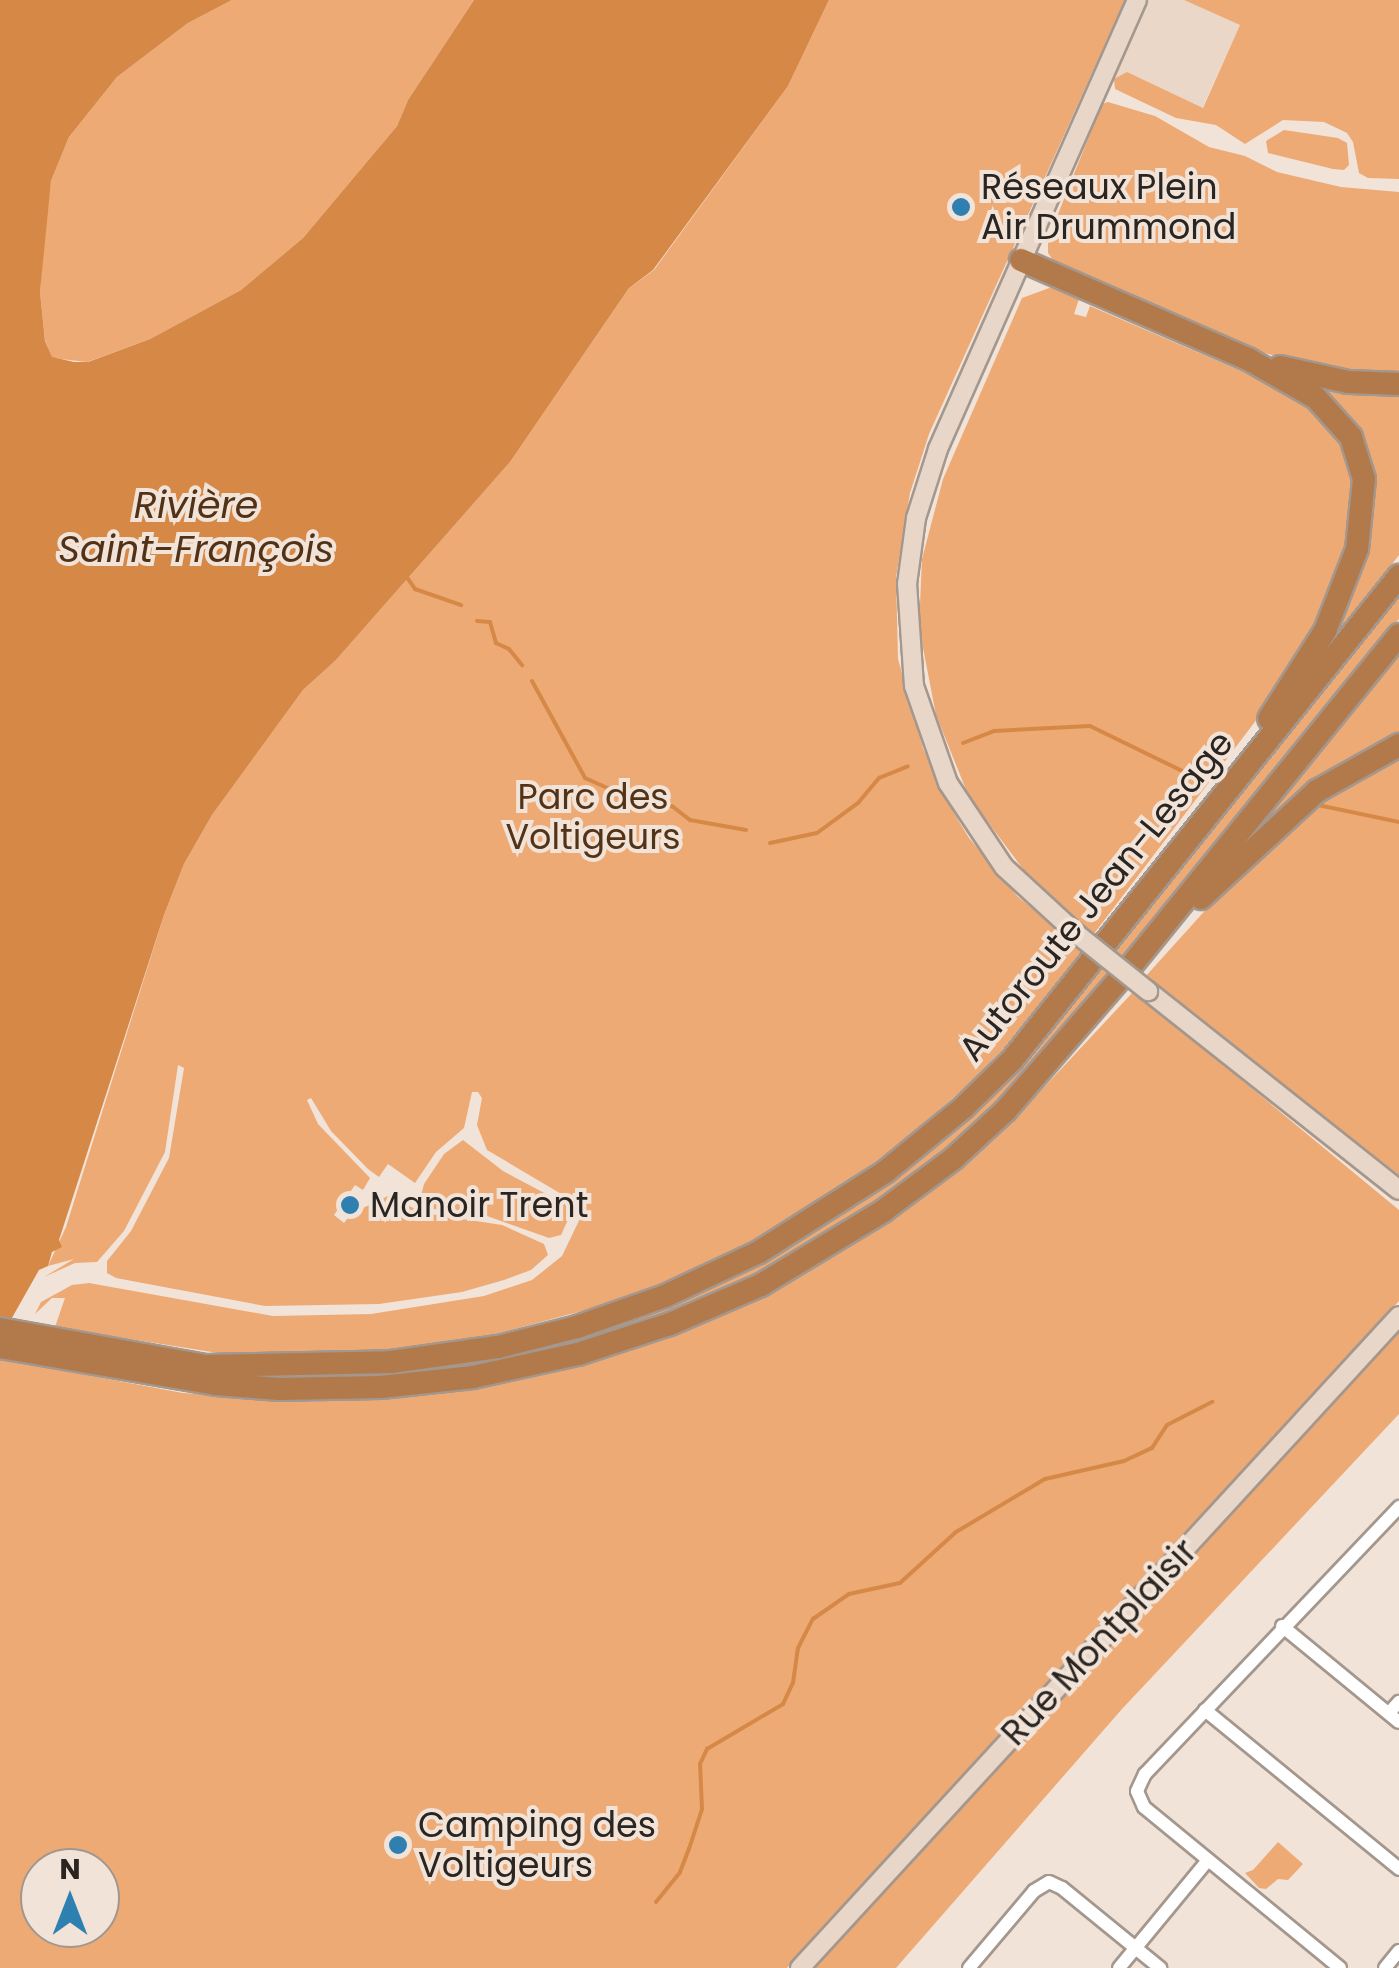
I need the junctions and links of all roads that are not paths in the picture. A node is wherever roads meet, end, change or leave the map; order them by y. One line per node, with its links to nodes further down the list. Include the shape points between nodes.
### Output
1 (1137, 0): 2 (street)
2 (1021, 260): 3 (highway); 10 (street, bridge, via 920,499 908,561 908,651 927,733 960,806 1010,874)
3 (1248, 359): 4 (highway, via 1336,380); 8 (highway, via 1316,398 1347,429 1363,470 1363,519 1351,570 1325,631)
4 (1399, 384)
5 (1399, 576): 8 (highway, Autoroute Jean-Lesage)
6 (1399, 636): 9 (highway, Autoroute Jean-Lesage)
7 (1399, 745): 9 (highway, via 1303,802)
8 (1192, 837): 13 (highway, Autoroute Jean-Lesage, via 1034,1035 964,1107 839,1204 683,1289 519,1342 350,1366 199,1365)
9 (1130, 967): 13 (highway, Autoroute Jean-Lesage, via 1006,1110 920,1185 772,1279 652,1331 488,1374 326,1390 188,1381)
10 (1399, 1190)
11 (1399, 1316): 23 (street, Rue Montplaisir)
12 (0, 1329): 13 (highway, Autoroute Jean-Lesage)
13 (16, 1344)
14 (1399, 1507): 15 (street)
15 (1282, 1626): 17 (street); 18 (street)
16 (1399, 1702): 18 (street)
17 (1205, 1710): 19 (street, via 1144,1774 1137,1791 1144,1807); 20 (street)
18 (1394, 1718)
19 (1208, 1860): 21 (street); 27 (street)
20 (1399, 1869)
21 (1135, 1948): 24 (street, via 1049,1882); 25 (street); 26 (street)
22 (1399, 1951): 28 (street)
23 (800, 1968)
24 (970, 1968)
25 (1118, 1968)
26 (1160, 1968)
27 (1340, 1968)
28 (1386, 1968)

